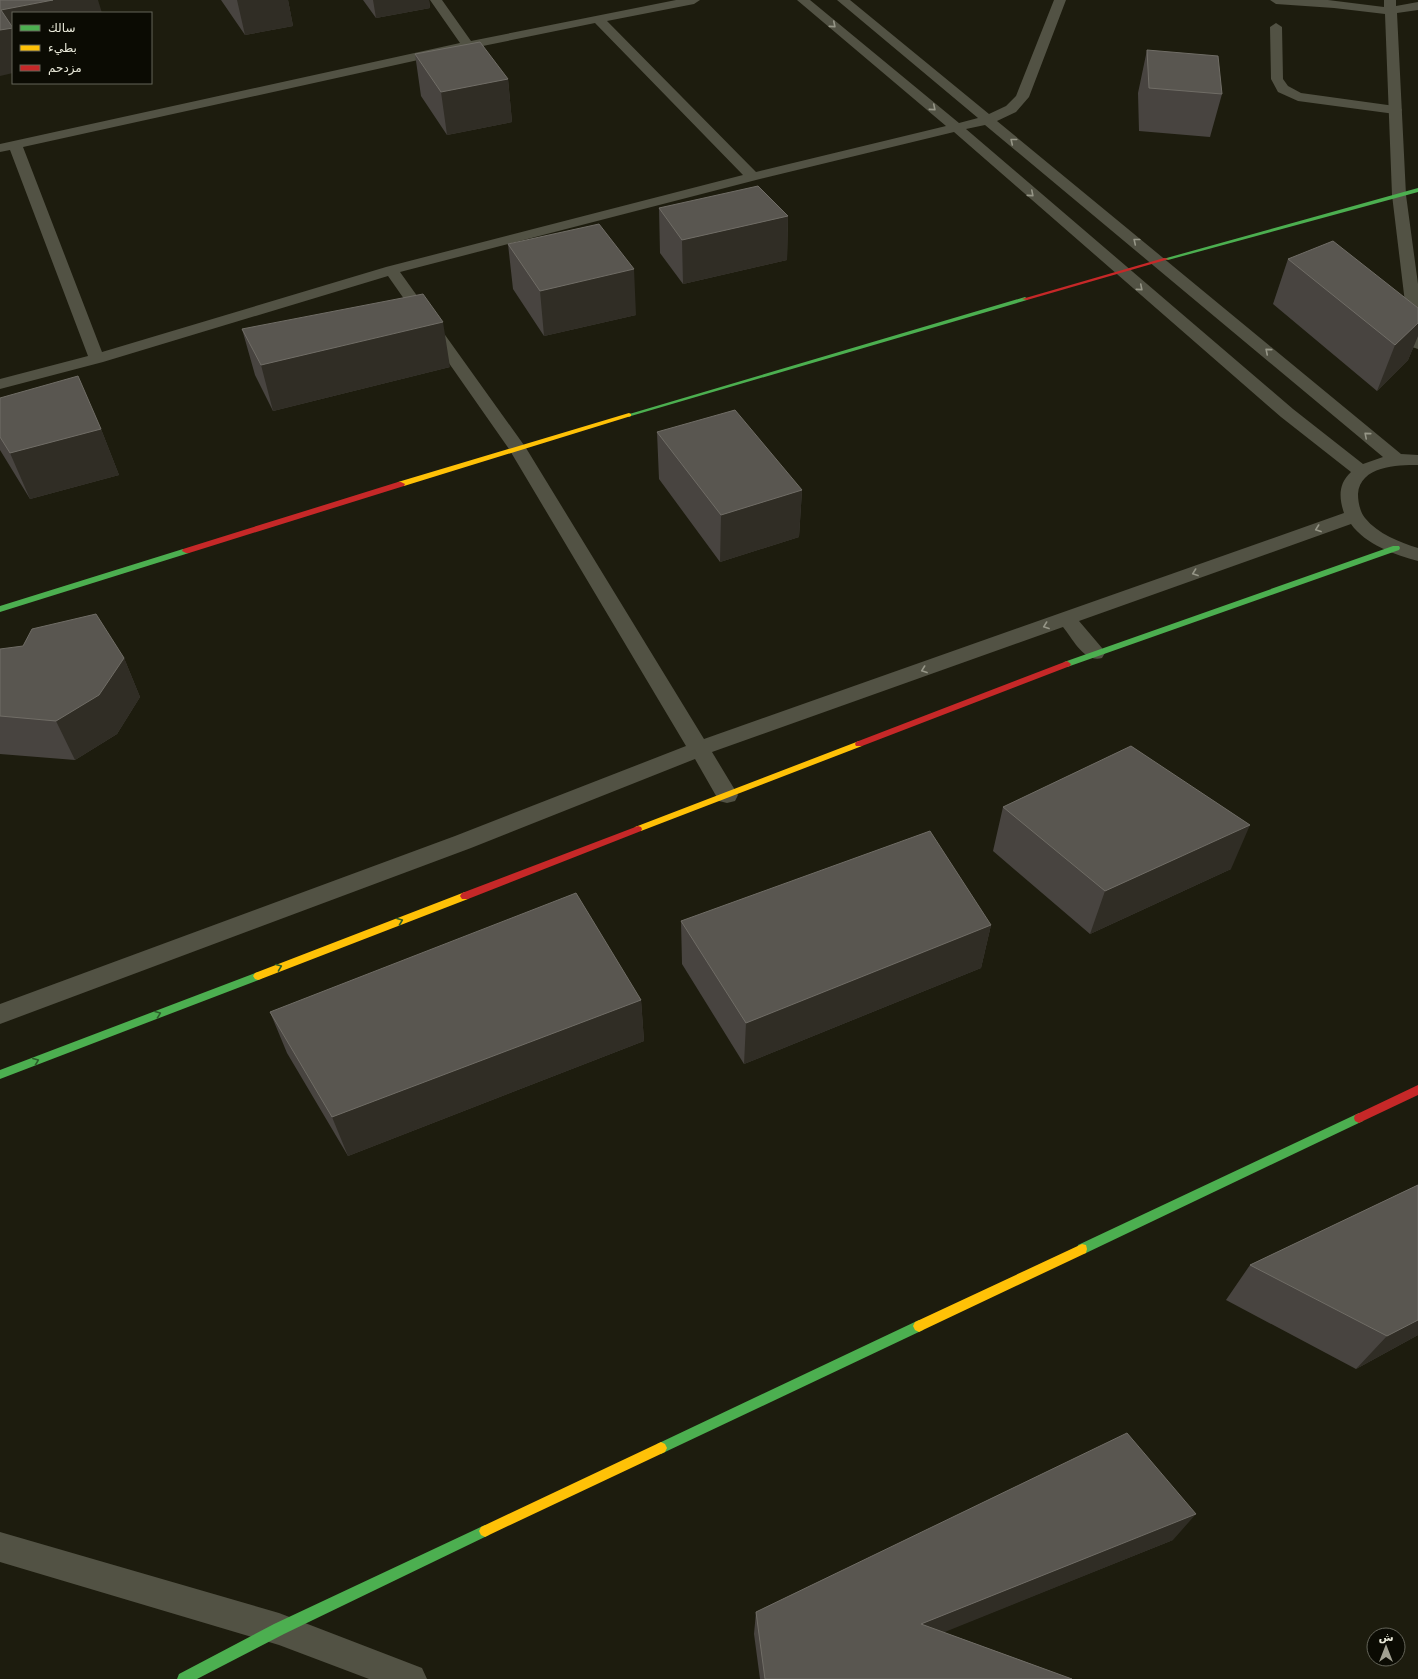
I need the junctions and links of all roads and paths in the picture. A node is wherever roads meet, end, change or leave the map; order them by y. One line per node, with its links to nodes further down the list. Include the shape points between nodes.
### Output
1 (436, 0): 11 (street)
2 (694, 0): 9 (street)
3 (803, 0): 14 (street, one-way to 14)
4 (843, 0): 13 (street)
5 (1060, 0): 13 (street, via 1022,97 1011,109)
6 (1276, 0): 7 (street)
7 (1390, 6): 8 (street); 12 (street)
8 (1418, 6)
9 (599, 20): 11 (street); 17 (street)
10 (1276, 27): 12 (street, via 1278,79 1283,89 1298,97)
11 (468, 44): 15 (street)
12 (1395, 110): 19 (street)
13 (987, 120): 14 (street); 20 (street, one-way to 13)
14 (957, 128): 17 (street); 22 (street, one-way to 22)
15 (15, 145): 16 (street); 24 (street)
16 (0, 148)
17 (753, 177): 21 (street)
18 (1418, 190): 19 (street)
19 (1399, 195): 20 (street); 23 (street)
20 (1159, 260): 22 (street); 27 (street, one-way to 20)
21 (391, 270): 24 (street); 26 (street)
22 (1120, 271): 26 (street); 29 (street, one-way to 29, via 1287,413)
23 (1418, 344)
24 (97, 359): 25 (street)
25 (0, 384)
26 (517, 448): 33 (street); 36 (street)
27 (1397, 460): 28 (street); 29 (street, via 1380,463)
28 (1418, 460)
29 (1361, 471): 30 (street, via 1350,484 1348,500)
30 (1354, 516): 31 (street, via 1372,534); 34 (street, one-way to 34)
31 (1396, 548): 32 (street); 35 (street)
32 (1418, 556)
33 (0, 609)
34 (1067, 619): 35 (street); 36 (street, one-way to 36)
35 (1095, 653): 37 (street)
36 (699, 749): 37 (street); 38 (street, via 463,842)
37 (727, 795): 39 (street, one-way to 37)
38 (0, 1014)
39 (0, 1075)
40 (1418, 1090): 42 (street)
41 (0, 1547): 42 (street)
42 (279, 1629): 43 (street); 44 (street)
43 (184, 1679)
44 (411, 1679)

